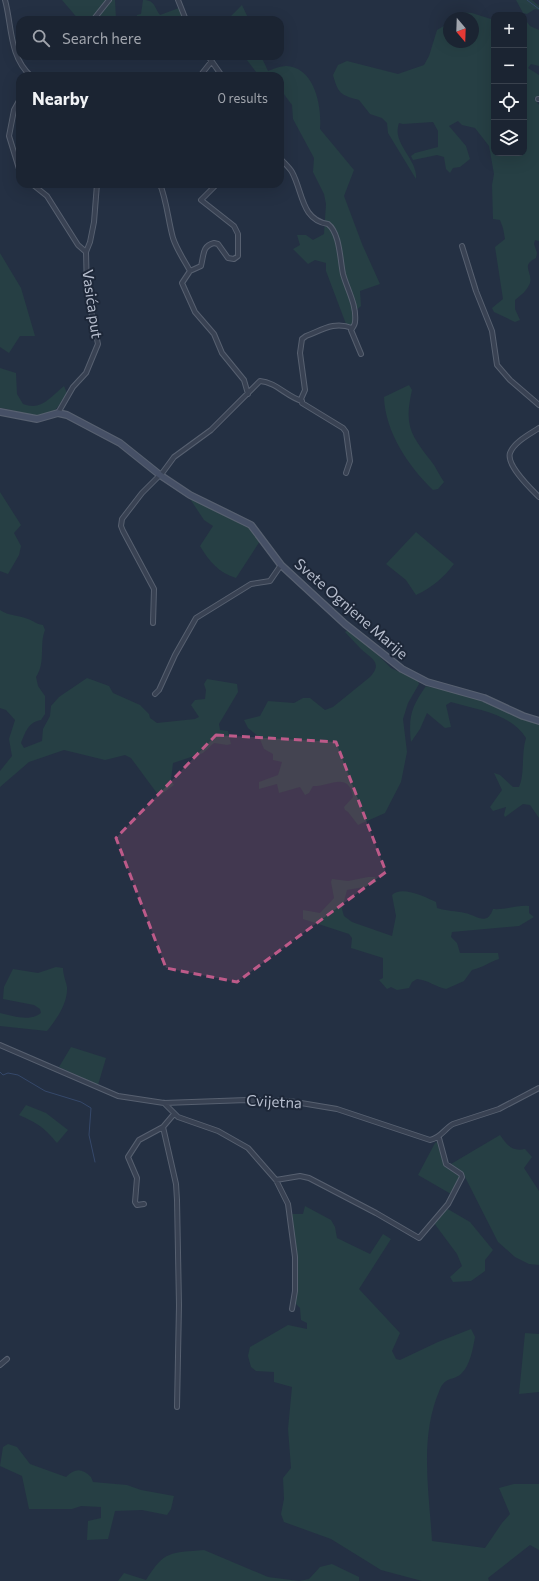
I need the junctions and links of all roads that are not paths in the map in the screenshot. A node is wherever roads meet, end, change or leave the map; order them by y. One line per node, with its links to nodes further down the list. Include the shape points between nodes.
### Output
1 (5, 0): 6 (street, via 12,44)
2 (109, 0): 4 (street)
3 (178, 0): 5 (street)
4 (96, 16)
5 (184, 16)
6 (16, 53)
7 (19, 60): 9 (street)
8 (211, 62): 10 (street); 11 (street)
9 (24, 72)
10 (203, 72)
11 (219, 72)
12 (16, 106): 13 (street, via 9,136)
13 (16, 159)
14 (284, 163): 22 (street, via 293,174 308,214 321,223 328,224 332,229 341,254 343,275 354,305 355,321)
15 (37, 188): 20 (street, via 47,196)
16 (97, 188): 20 (street, Vasića put, via 94,222)
17 (161, 188): 21 (street, via 176,244)
18 (213, 188): 21 (street, via 201,200 234,226 238,234 238,256 234,259 228,258 218,244 212,243 204,250 201,266)
19 (462, 246): 26 (street, via 492,330 497,365)
20 (86, 252): 28 (street, Vasića put, via 87,292 98,344 86,374 74,387)
21 (190, 271): 24 (street, via 182,283 187,297 195,312 216,337 222,353 244,380)
22 (352, 328): 23 (street); 25 (street, via 336,324 302,339 300,353 305,390)
23 (361, 354)
24 (248, 394): 25 (street, via 257,384 265,382); 31 (street, via 211,430 174,457)
25 (302, 401): 30 (street, via 344,428 350,462)
26 (539, 405)
27 (0, 412): 28 (street, via 37,419)
28 (58, 413): 31 (street, Svete Ognjene Marije, via 74,418 120,443)
29 (539, 428): 32 (street, via 522,439 510,453 515,470)
30 (346, 473)
31 (160, 474): 33 (street, Svete Ognjene Marije, via 190,495 251,525); 34 (street, via 121,522 123,531 154,589)
32 (539, 497)
33 (281, 565): 35 (street, via 270,581 250,584 196,618); 36 (street, Svete Ognjene Marije, via 345,624 402,669 427,682 484,698)
34 (153, 623)
35 (155, 694)
36 (539, 721)
37 (0, 1045): 39 (street, Cvijetna, via 118,1096)
38 (539, 1088): 42 (street, via 499,1109 453,1124)
39 (164, 1103): 40 (street); 42 (street, Cvijetna, via 289,1101 337,1109 423,1139)
40 (174, 1114): 41 (street); 43 (street, via 218,1131 248,1148)
41 (163, 1127): 44 (street, via 139,1140 128,1156 137,1178 135,1202 137,1205); 48 (street, via 176,1184 177,1200)
42 (439, 1138): 43 (street, via 446,1164 461,1174 462,1181 448,1204 419,1238 376,1212 309,1178 300,1176)
43 (276, 1180): 45 (street, via 288,1204 296,1257 296,1291)
44 (144, 1204)
45 (292, 1309)
46 (7, 1359): 47 (street)
47 (0, 1365)
48 (177, 1407)

